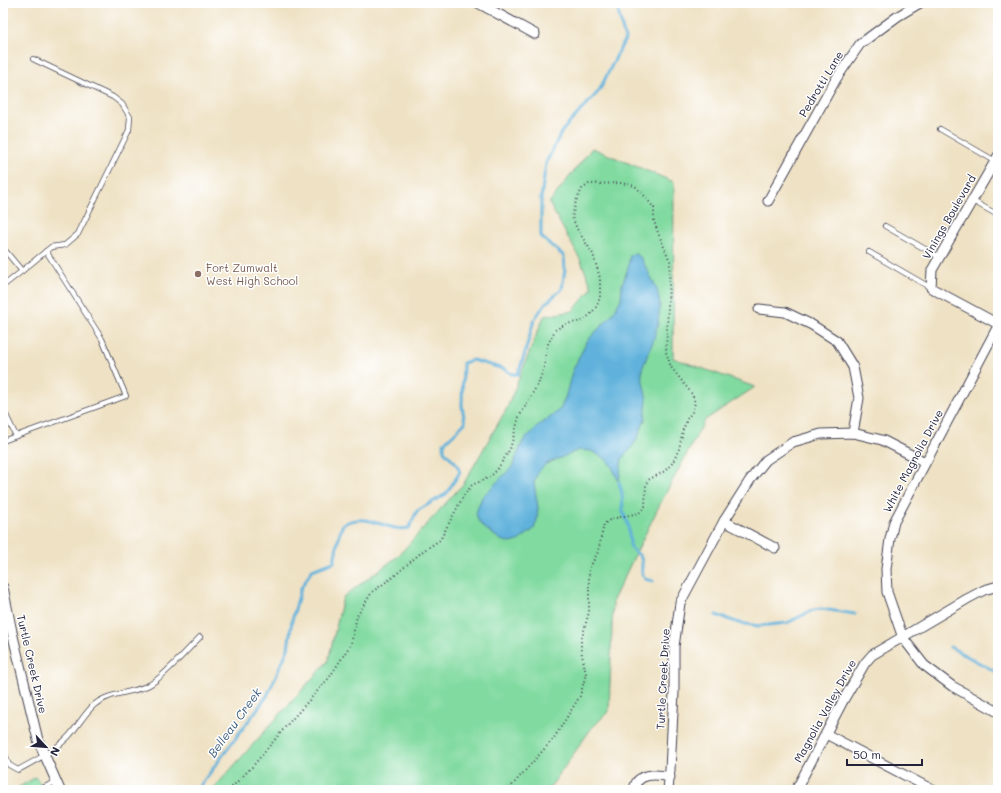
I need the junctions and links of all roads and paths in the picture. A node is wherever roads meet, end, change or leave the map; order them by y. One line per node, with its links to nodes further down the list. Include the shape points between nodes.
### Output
1 (478, 3): 3 (street)
2 (920, 3): 8 (street, Pedrotti Lane, via 860,44 836,79)
3 (535, 34)
4 (33, 59): 12 (lane, via 113,97 122,104 130,117 129,130 78,234 65,245 51,247)
5 (940, 129): 6 (lane)
6 (997, 158): 7 (street, Vinings Boulevard)
7 (971, 200): 9 (lane); 14 (street, Vinings Boulevard)
8 (768, 201)
9 (998, 215)
10 (885, 226): 14 (lane)
11 (3, 248): 15 (lane)
12 (46, 252): 15 (lane); 22 (lane, via 102,339 126,396)
13 (870, 252): 17 (lane)
14 (939, 257): 17 (street, Vinings Boulevard, via 932,270)
15 (22, 271): 16 (lane)
16 (3, 286)
17 (931, 288): 19 (street)
18 (759, 309): 21 (street, via 785,312 837,341 853,367 859,398)
19 (998, 328): 24 (street, White Magnolia Drive)
20 (3, 409): 22 (lane)
21 (853, 433): 24 (street, Turtle Creek Drive, via 882,440); 25 (street, Turtle Creek Drive, via 821,434 793,442 766,460)
22 (16, 436): 23 (lane)
23 (3, 441)
24 (925, 462): 31 (street, White Magnolia Drive, via 894,522 887,556 887,592)
25 (724, 521): 26 (street); 36 (street, Turtle Creek Drive, via 680,603 674,648)
26 (775, 548)
27 (998, 586): 31 (street, Magnolia Valley Drive, via 967,599)
28 (3, 588): 29 (street, Turtle Creek Drive)
29 (7, 633): 35 (street, Turtle Creek Drive)
30 (200, 636): 35 (lane, via 157,680 147,686 107,697 95,704 70,735)
31 (903, 638): 32 (street, White Magnolia Drive, via 924,665 952,686); 33 (street, Magnolia Valley Drive, via 882,648 865,662)
32 (998, 712)
33 (826, 734): 43 (street, Magnolia Valley Drive); 44 (street)
34 (3, 749): 35 (lane, via 9,765 18,770)
35 (44, 756): 37 (street, Turtle Creek Drive)
36 (670, 777): 41 (street, via 661,774 645,776 640,779); 42 (street, Turtle Creek Drive)
37 (57, 786): 38 (lane)
38 (39, 790)
39 (229, 790): 40 (path, via 329,678 351,644 357,616 372,592 440,540 464,495 472,486 490,477 497,470 510,449 519,416 539,382 547,346 555,330 566,324 582,321 597,306 600,297 600,278 593,254 572,217 576,201 582,189 589,184 622,183 635,186 654,208 654,221 670,261 666,352 671,367 692,394 695,403 682,430 679,449 673,462 646,484 645,506 639,513 611,519 604,524 598,552 589,569 589,612 581,641 586,674 580,696 554,738)
40 (508, 790)
41 (634, 790)
42 (668, 790)
43 (796, 790)
44 (932, 790)

